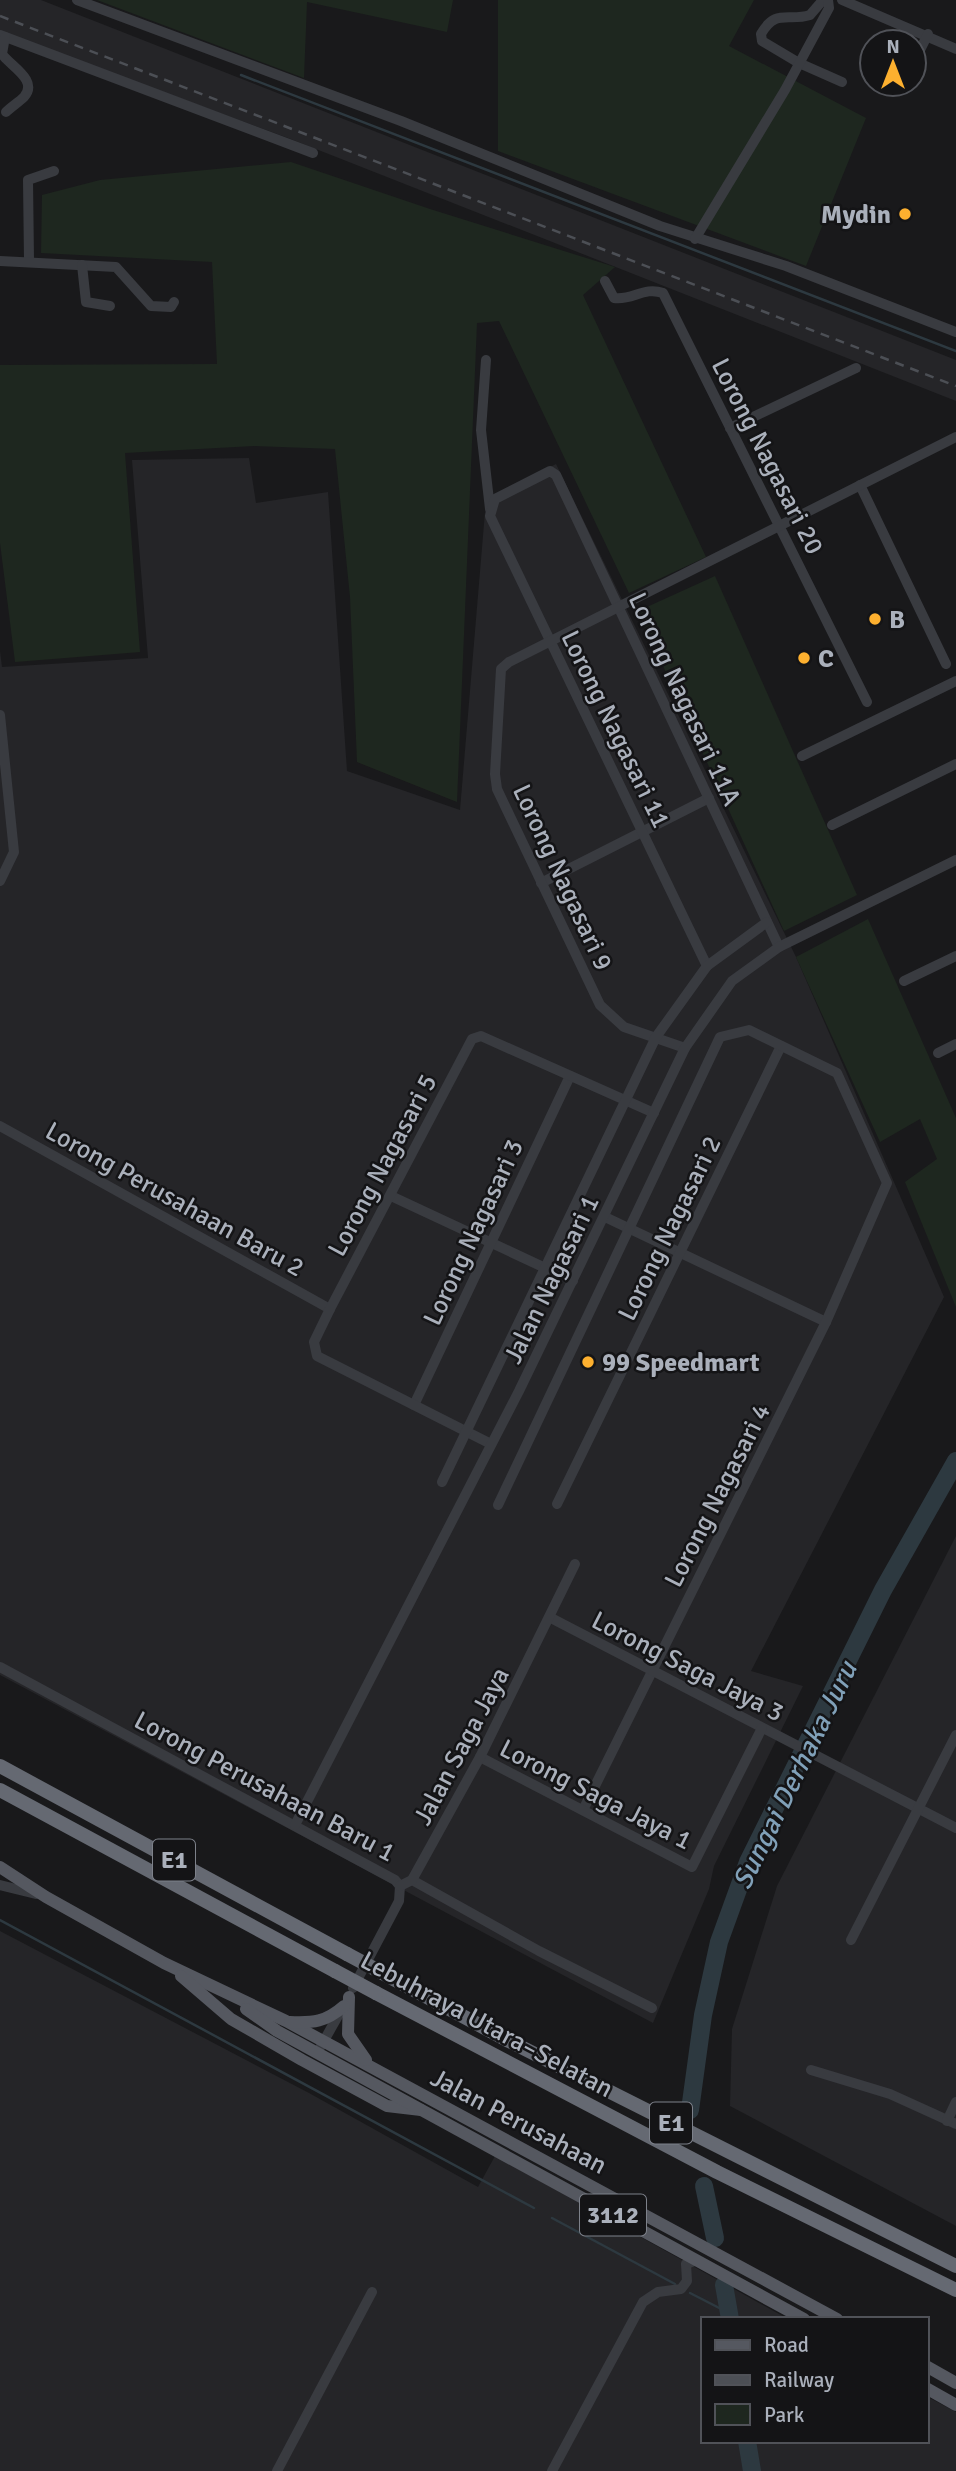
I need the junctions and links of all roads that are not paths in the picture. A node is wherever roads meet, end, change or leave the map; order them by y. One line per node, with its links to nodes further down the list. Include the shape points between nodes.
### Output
1 (77, 0): 13 (street, via 401,121)
2 (825, 0): 8 (street, via 829,8); 8 (street, via 810,15 774,19 761,34 762,41)
3 (842, 0): 4 (street)
4 (913, 28)
5 (928, 34): 7 (street)
6 (2, 36): 10 (street, via 2,54 28,85 25,96); 11 (street)
7 (956, 49)
8 (799, 63): 9 (street); 13 (street)
9 (842, 82)
10 (6, 112)
11 (313, 153)
12 (54, 171): 14 (street, via 33,177 27,185)
13 (695, 239): 20 (street, via 786,266)
14 (29, 260): 15 (street); 16 (street)
15 (0, 261)
16 (82, 265): 18 (street, via 116,267 151,306 171,307); 19 (street, via 86,302)
17 (605, 281): 23 (street, Lorong Nagasari 20, via 614,298 646,289 663,293)
18 (174, 302)
19 (110, 306)
20 (956, 332)
21 (486, 360): 26 (street, Lorong Nagasari 11, via 481,430)
22 (856, 368): 23 (street)
23 (730, 428): 27 (street, Lorong Nagasari 20)
24 (956, 437): 25 (street)
25 (860, 485): 27 (street); 30 (street)
26 (491, 510): 28 (street, Lorong Nagasari 11A, via 495,499 550,471 556,475); 29 (street, Lorong Nagasari 11, via 498,538)
27 (779, 526): 28 (street); 32 (street, Lorong Nagasari 20)
28 (618, 607): 29 (street); 36 (street, Lorong Nagasari 11A)
29 (549, 642): 38 (street, Lorong Nagasari 11); 41 (street, Lorong Nagasari 9, via 500,669 495,774 497,789)
30 (946, 664)
31 (956, 681): 34 (street)
32 (867, 702)
33 (0, 715): 40 (street, via 14,852)
34 (802, 756)
35 (956, 764): 37 (street)
36 (709, 798): 38 (street); 42 (street, Lorong Nagasari 11A)
37 (832, 825)
38 (643, 832): 41 (street); 45 (street, Lorong Nagasari 11)
39 (956, 860): 43 (street, Jalan Nagasari 1)
40 (0, 881)
41 (541, 883): 47 (street, Lorong Nagasari 9, via 600,1005 624,1027)
42 (767, 922): 43 (street, Lorong Nagasari 11A); 45 (street, Jalan Nagasari 1)
43 (779, 947): 50 (street, Jalan Nagasari 1, via 732,981)
44 (956, 956): 46 (street)
45 (707, 966): 47 (street, Jalan Nagasari 1)
46 (904, 981)
47 (656, 1037): 50 (street, Lorong Nagasari 9); 53 (street, Jalan Nagasari 1)
48 (956, 1044): 51 (street)
49 (781, 1046): 58 (street, via 748,1030 720,1037); 60 (street, Lorong Nagasari 2); 64 (street, Lorong Nagasari 4, via 837,1073 887,1183)
50 (685, 1048): 54 (street, Jalan Nagasari 1)
51 (938, 1053)
52 (570, 1076): 53 (street); 56 (street, Lorong Nagasari 5, via 481,1036 472,1039); 59 (street, Lorong Nagasari 3)
53 (625, 1101): 54 (street); 61 (street, Jalan Nagasari 1)
54 (654, 1113): 57 (street, Jalan Nagasari 1)
55 (0, 1126): 63 (street, Lorong Perusahaan Baru 2)
56 (391, 1196): 59 (street); 63 (street, Lorong Nagasari 5)
57 (605, 1217): 58 (street); 62 (street, Jalan Nagasari 1)
58 (629, 1228): 60 (street); 70 (street)
59 (491, 1242): 61 (street); 65 (street, Lorong Nagasari 3)
60 (680, 1253): 64 (street); 69 (street, Lorong Nagasari 2)
61 (545, 1268): 62 (street); 66 (street, Jalan Nagasari 1)
62 (573, 1281): 67 (street, Jalan Nagasari 1)
63 (330, 1309): 65 (street, Lorong Nagasari 5, via 314,1342 317,1356)
64 (826, 1322): 74 (street, Lorong Nagasari 4)
65 (414, 1405): 66 (street)
66 (466, 1432): 67 (street); 68 (street, Jalan Nagasari 1)
67 (491, 1444): 82 (street, Jalan Nagasari 1)
68 (442, 1482)
69 (556, 1504)
70 (498, 1505)
71 (575, 1564): 72 (street, Jalan Saga Jaya)
72 (551, 1618): 74 (street, Lorong Saga Jaya 3); 77 (street, Jalan Saga Jaya)
73 (0, 1667): 82 (street, Lorong Perusahaan Baru 1)
74 (652, 1671): 75 (street, Lorong Saga Jaya 3); 81 (street, Lorong Nagasari 4)
75 (762, 1728): 80 (street, Lorong Saga Jaya 3); 81 (street, Lorong Saga Jaya 1, via 692,1867)
76 (956, 1735): 80 (street)
77 (480, 1757): 81 (street, Lorong Saga Jaya 1); 85 (street, Jalan Saga Jaya)
78 (0, 1766): 103 (highway, Lebuhraya Utara–Selatan / E1, bridge, via 558,2066)
79 (0, 1790): 104 (highway, Lebuhraya Utara–Selatan / E1, bridge, via 705,2166)
80 (918, 1808): 83 (street, Lorong Saga Jaya 3); 89 (street)
81 (583, 1810)
82 (295, 1825): 87 (street, Lorong Perusahaan Baru 1)
83 (956, 1828)
84 (0, 1867): 88 (main road, Jalan Perusahaan / 3112)
85 (412, 1880): 87 (street); 93 (street)
86 (0, 1885): 88 (street)
87 (400, 1886): 92 (street, Lorong Perusahaan Baru 1, via 399,1901)
88 (46, 1897): 90 (main road, Jalan Perusahaan / 3112)
89 (851, 1940)
90 (164, 1963): 91 (main road, Jalan Perusahaan / 3112); 96 (main road, via 231,2019)
91 (214, 1986): 94 (main road, Jalan Perusahaan / 3112); 95 (main road, Jalan Perusahaan / 3112, via 277,2031)
92 (346, 2001): 94 (main road, via 332,2016 318,2022); 95 (street, Lorong Perusahaan Baru 1); 97 (main road, via 348,2034)
93 (652, 2008)
94 (286, 2021): 95 (main road, Jalan Perusahaan / 3112)
95 (320, 2047): 96 (street); 97 (main road, Jalan Perusahaan / 3112); 100 (main road, Jalan Perusahaan / 3112)
96 (302, 2060): 100 (main road, via 387,2106)
97 (374, 2068): 109 (main road, Jalan Perusahaan / 3112)
98 (811, 2070): 101 (street, via 890,2094)
99 (956, 2102): 101 (street)
100 (422, 2110): 102 (main road, Jalan Perusahaan / 3112)
101 (952, 2122)
102 (698, 2260): 108 (main road, Jalan Perusahaan / 3112); 115 (street, via 686,2264 687,2281 681,2289 658,2292 643,2302)
103 (956, 2266)
104 (924, 2275): 105 (highway, Lebuhraya Utara–Selatan / E1); 107 (highway)
105 (956, 2290)
106 (372, 2292): 114 (street)
107 (956, 2295)
108 (800, 2317)
109 (833, 2317)
110 (928, 2367): 111 (main road)
111 (956, 2383)
112 (928, 2389): 113 (main road)
113 (956, 2405)
114 (277, 2471)
115 (552, 2471)

